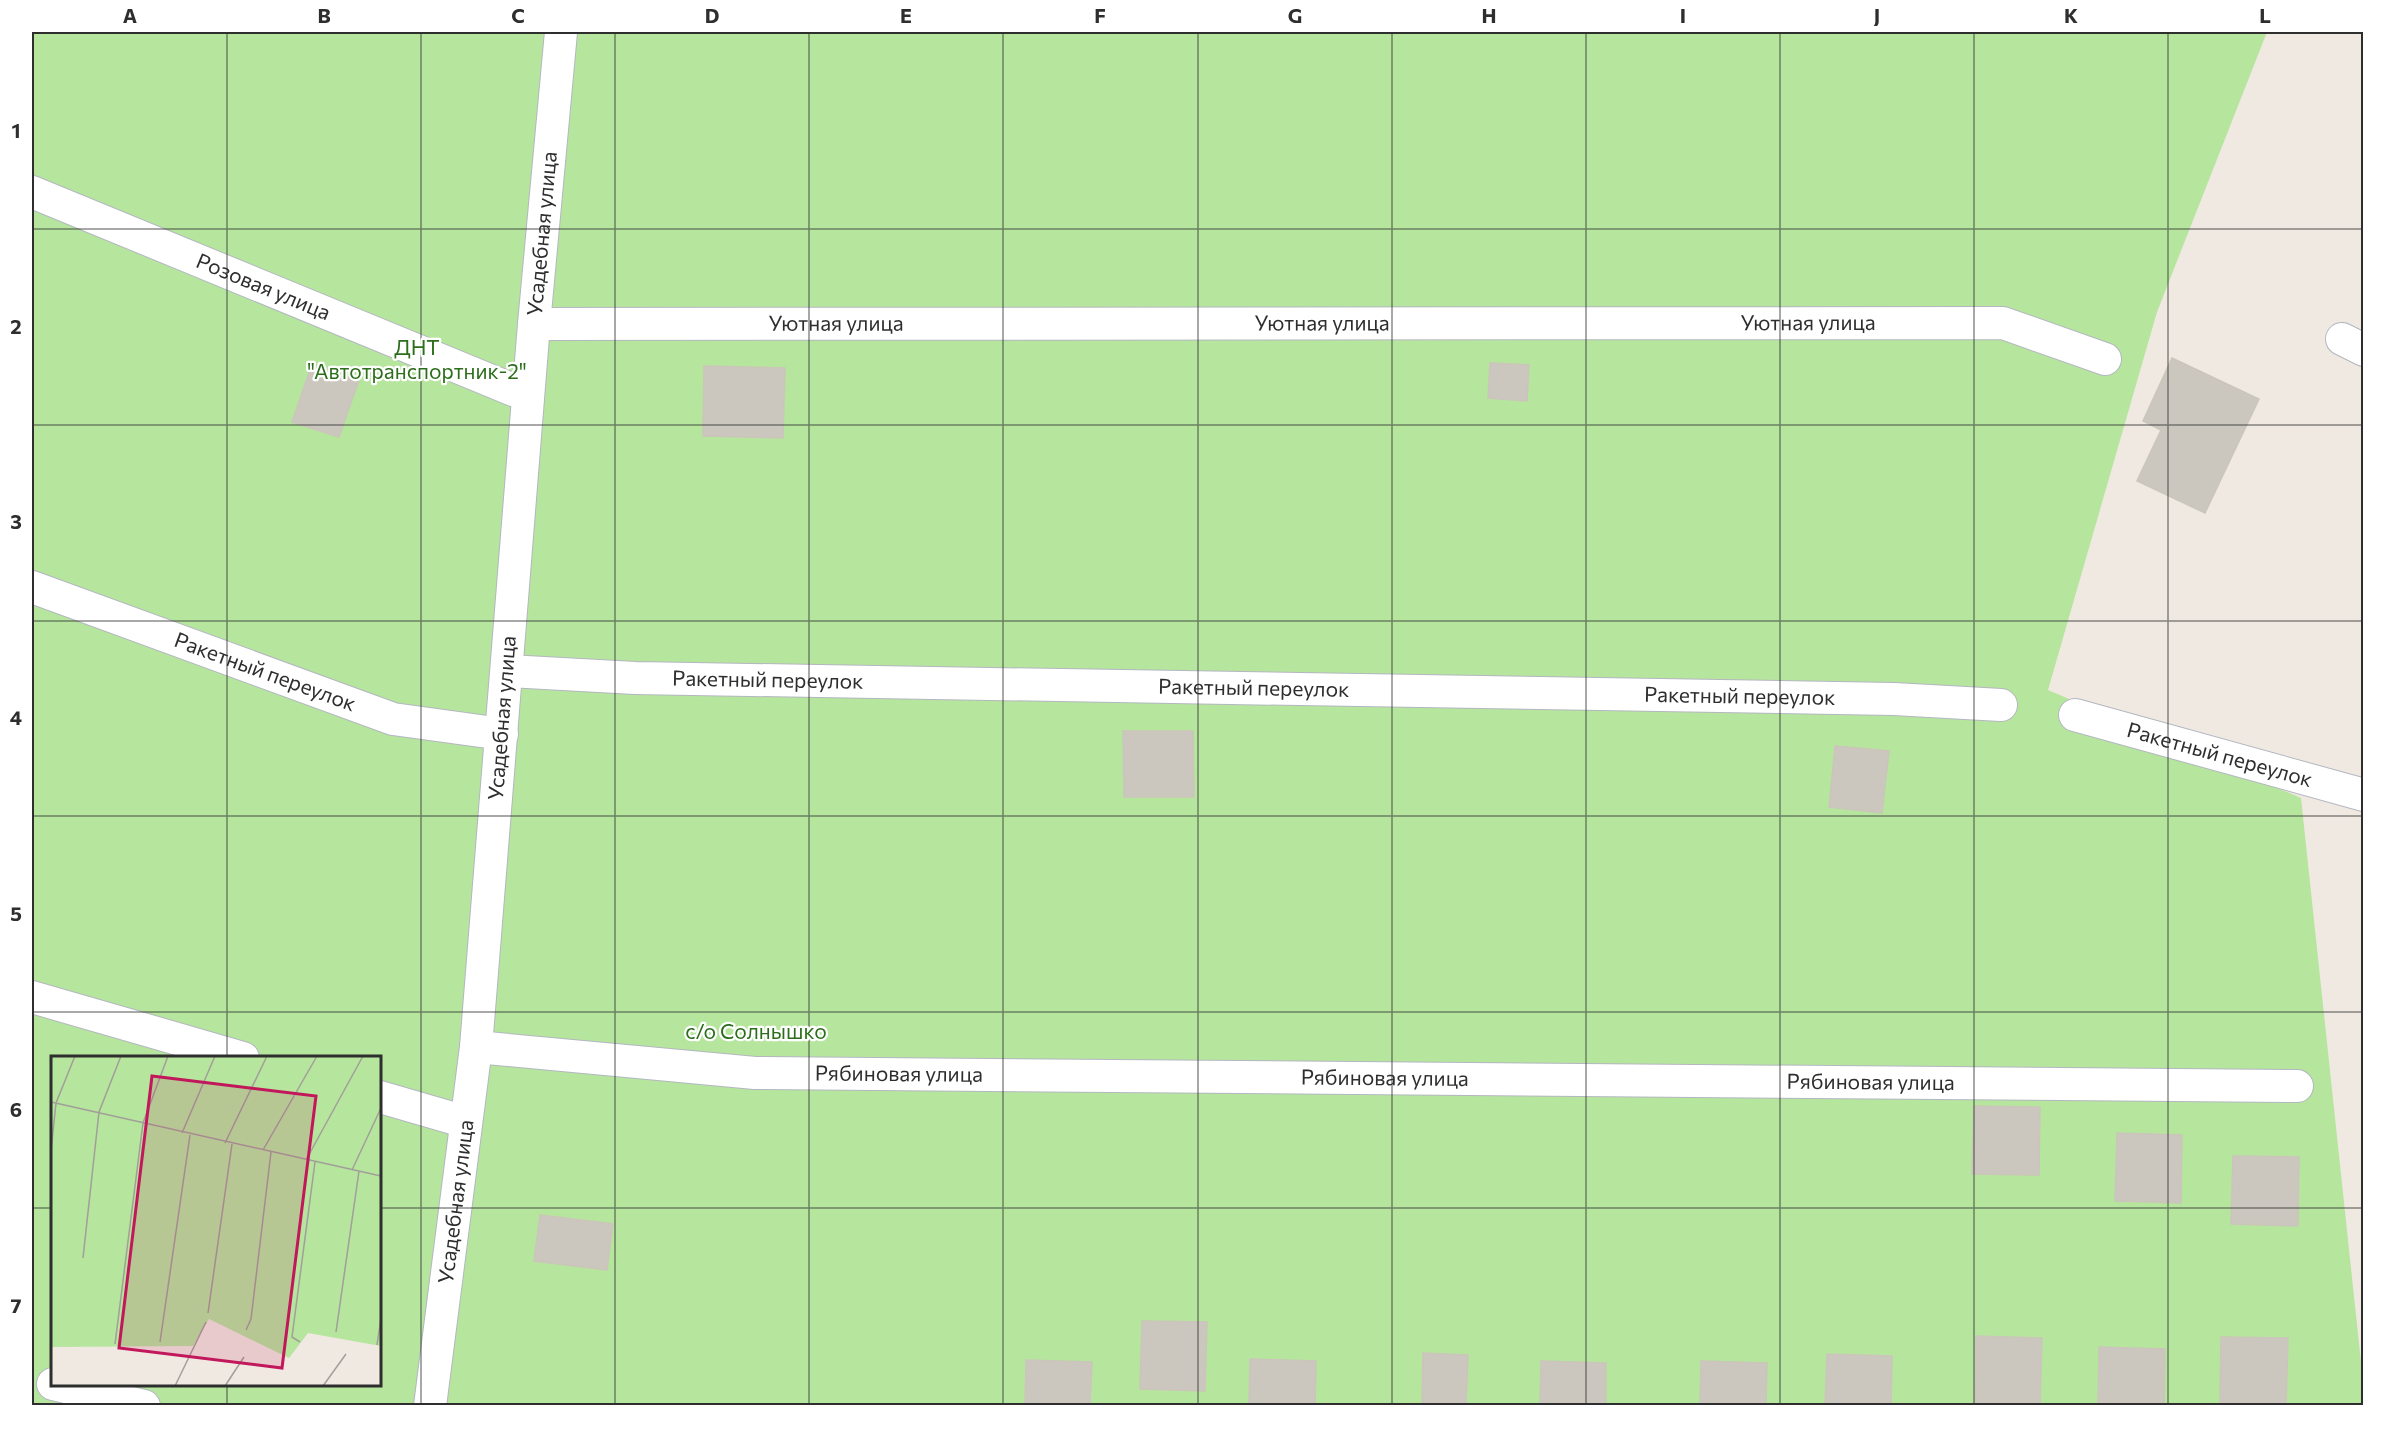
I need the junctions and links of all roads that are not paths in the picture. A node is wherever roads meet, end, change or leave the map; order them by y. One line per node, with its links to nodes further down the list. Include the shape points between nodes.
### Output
1 (561, 32): 3 (street, Усадебная улица)
2 (32, 192): 5 (street, Розовая улица)
3 (534, 324): 4 (street, Уютная улица, via 2003,323); 5 (street, Усадебная улица)
4 (2104, 359)
5 (528, 396): 7 (street, Усадебная улица)
6 (32, 587): 10 (street, Ракетный переулок, via 393,719)
7 (507, 671): 8 (street, Ракетный переулок, via 647,679 1882,699); 10 (street, Усадебная улица)
8 (2001, 705)
9 (2074, 715): 11 (street, Ракетный переулок)
10 (502, 734): 13 (street, Усадебная улица)
11 (2364, 795)
12 (32, 997): 14 (street)
13 (476, 1047): 15 (street, Рябиновая улица, via 755,1073); 17 (street, Усадебная улица)
14 (236, 1056)
15 (2297, 1086)
16 (381, 1097): 17 (street)
17 (466, 1122): 22 (street, Усадебная улица)
18 (32, 1380): 19 (street)
19 (51, 1384)
20 (61, 1386): 21 (street)
21 (144, 1406)
22 (430, 1406)

